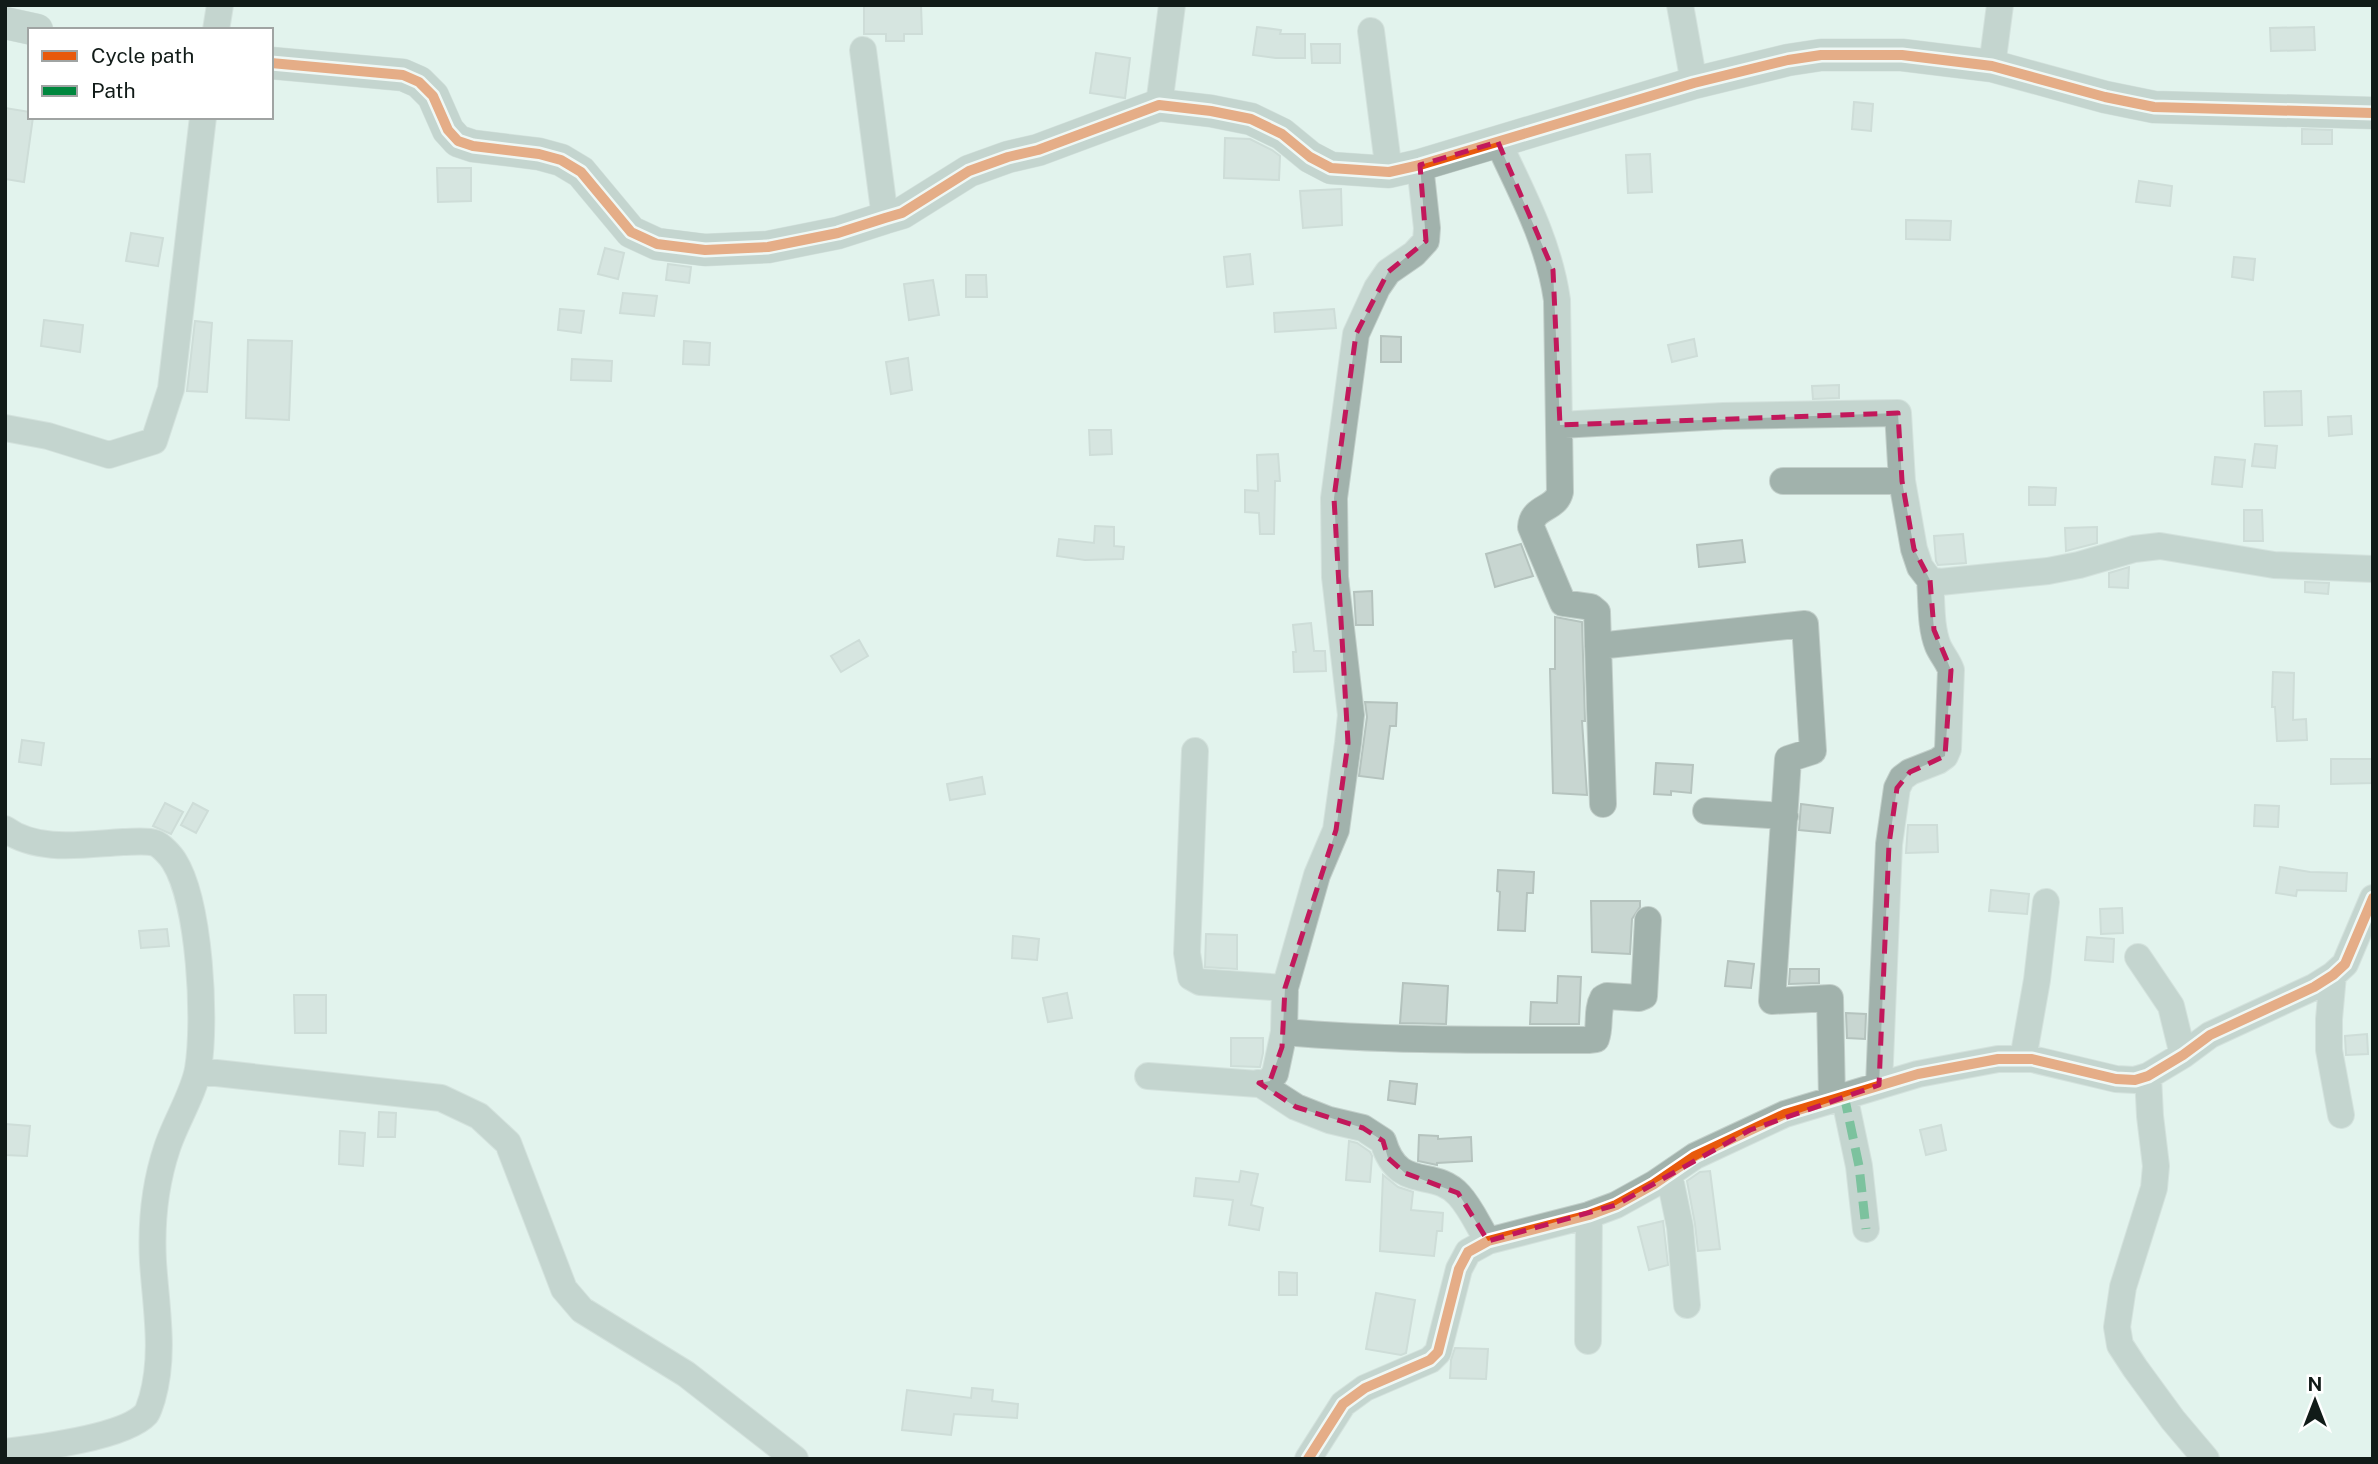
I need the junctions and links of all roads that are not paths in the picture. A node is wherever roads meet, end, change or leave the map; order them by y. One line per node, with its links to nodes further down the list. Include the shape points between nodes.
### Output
1 (220, 5): 7 (street)
2 (1172, 5): 13 (street)
3 (1680, 5): 12 (street)
4 (2000, 5): 11 (street)
5 (5, 23): 6 (street)
6 (28, 28)
7 (216, 28)
8 (1371, 31): 18 (street)
9 (863, 50): 19 (street)
10 (273, 63): 19 (street, via 403,75 419,82 433,96 458,141 561,160 581,172 631,232 657,244 705,250 768,247)
11 (1992, 65): 12 (street, via 1902,55 1821,55); 14 (street, via 2154,107)
12 (1694, 83): 16 (street)
13 (1159, 105): 18 (street, via 1251,119 1331,168); 19 (street, via 969,171)
14 (2373, 113)
15 (203, 119): 21 (street, via 171,389 155,441 109,455)
16 (1499, 142): 17 (street); 20 (street, via 1553,270)
17 (1420, 165): 18 (street); 37 (street, via 1426,241 1388,272 1356,334 1334,498 1335,578 1351,715 1348,743 1336,830 1317,875)
18 (1389, 172)
19 (886, 219)
20 (1560, 425): 23 (street, via 1898,413); 26 (street, via 1559,498 1535,513 1531,527 1563,603 1597,611)
21 (5, 428)
22 (1783, 481): 23 (street)
23 (1902, 481): 25 (street, via 1917,558)
24 (2373, 569): 25 (street, via 2274,565 2160,546 2048,570 1953,582)
25 (1930, 580): 45 (street, via 1934,630 1951,670 1948,749 1938,761 1902,778 1898,788 1889,844)
26 (1598, 646): 28 (street); 30 (street, via 1805,624 1813,751 1788,759)
27 (1195, 751): 37 (street, via 1187,953 1191,977 1200,982)
28 (1603, 804)
29 (1706, 811): 30 (street)
30 (1784, 816): 46 (street, via 1772,1001 1830,998)
31 (5, 829): 41 (street, via 36,843 55,845 156,843 174,860 186,888 200,963)
32 (2373, 898): 36 (street, via 2345,964)
33 (2046, 902): 40 (street)
34 (1648, 920): 38 (street, via 1644,996 1602,998 1596,1039 1359,1039)
35 (2138, 957): 39 (street, via 2171,1006)
36 (2333, 975): 39 (street, via 2210,1035); 47 (street, via 2329,1050)
37 (1285, 988): 38 (street)
38 (1284, 1032): 44 (street, via 1275,1074 1268,1082)
39 (2183, 1055): 43 (street)
40 (2023, 1059): 43 (street, via 2116,1079); 45 (street, via 1960,1065)
41 (198, 1071): 54 (street, via 167,1148 155,1200 153,1260 160,1338 148,1413 127,1427 57,1446); 55 (street, via 441,1098 479,1116 508,1143 564,1289 582,1310 687,1374)
42 (1148, 1076): 44 (street)
43 (2148, 1076): 57 (street, via 2154,1188 2123,1287 2117,1327 2120,1345 2135,1368)
44 (1259, 1083): 51 (street, via 1296,1107 1363,1128 1384,1141 1388,1157 1405,1173 1458,1193)
45 (1879, 1085): 46 (street)
46 (1838, 1097): 48 (street, via 1785,1114 1695,1156); 50 (street, via 1859,1166)
47 (2341, 1115)
48 (1669, 1174): 49 (street); 52 (street, via 1680,1227)
49 (1589, 1215): 51 (street); 53 (street)
50 (1867, 1229)
51 (1488, 1241): 56 (street, via 1468,1252 1459,1269 1438,1352 1343,1404)
52 (1687, 1305)
53 (1588, 1341)
54 (5, 1452)
55 (795, 1459)
56 (1308, 1459)
57 (2206, 1459)

